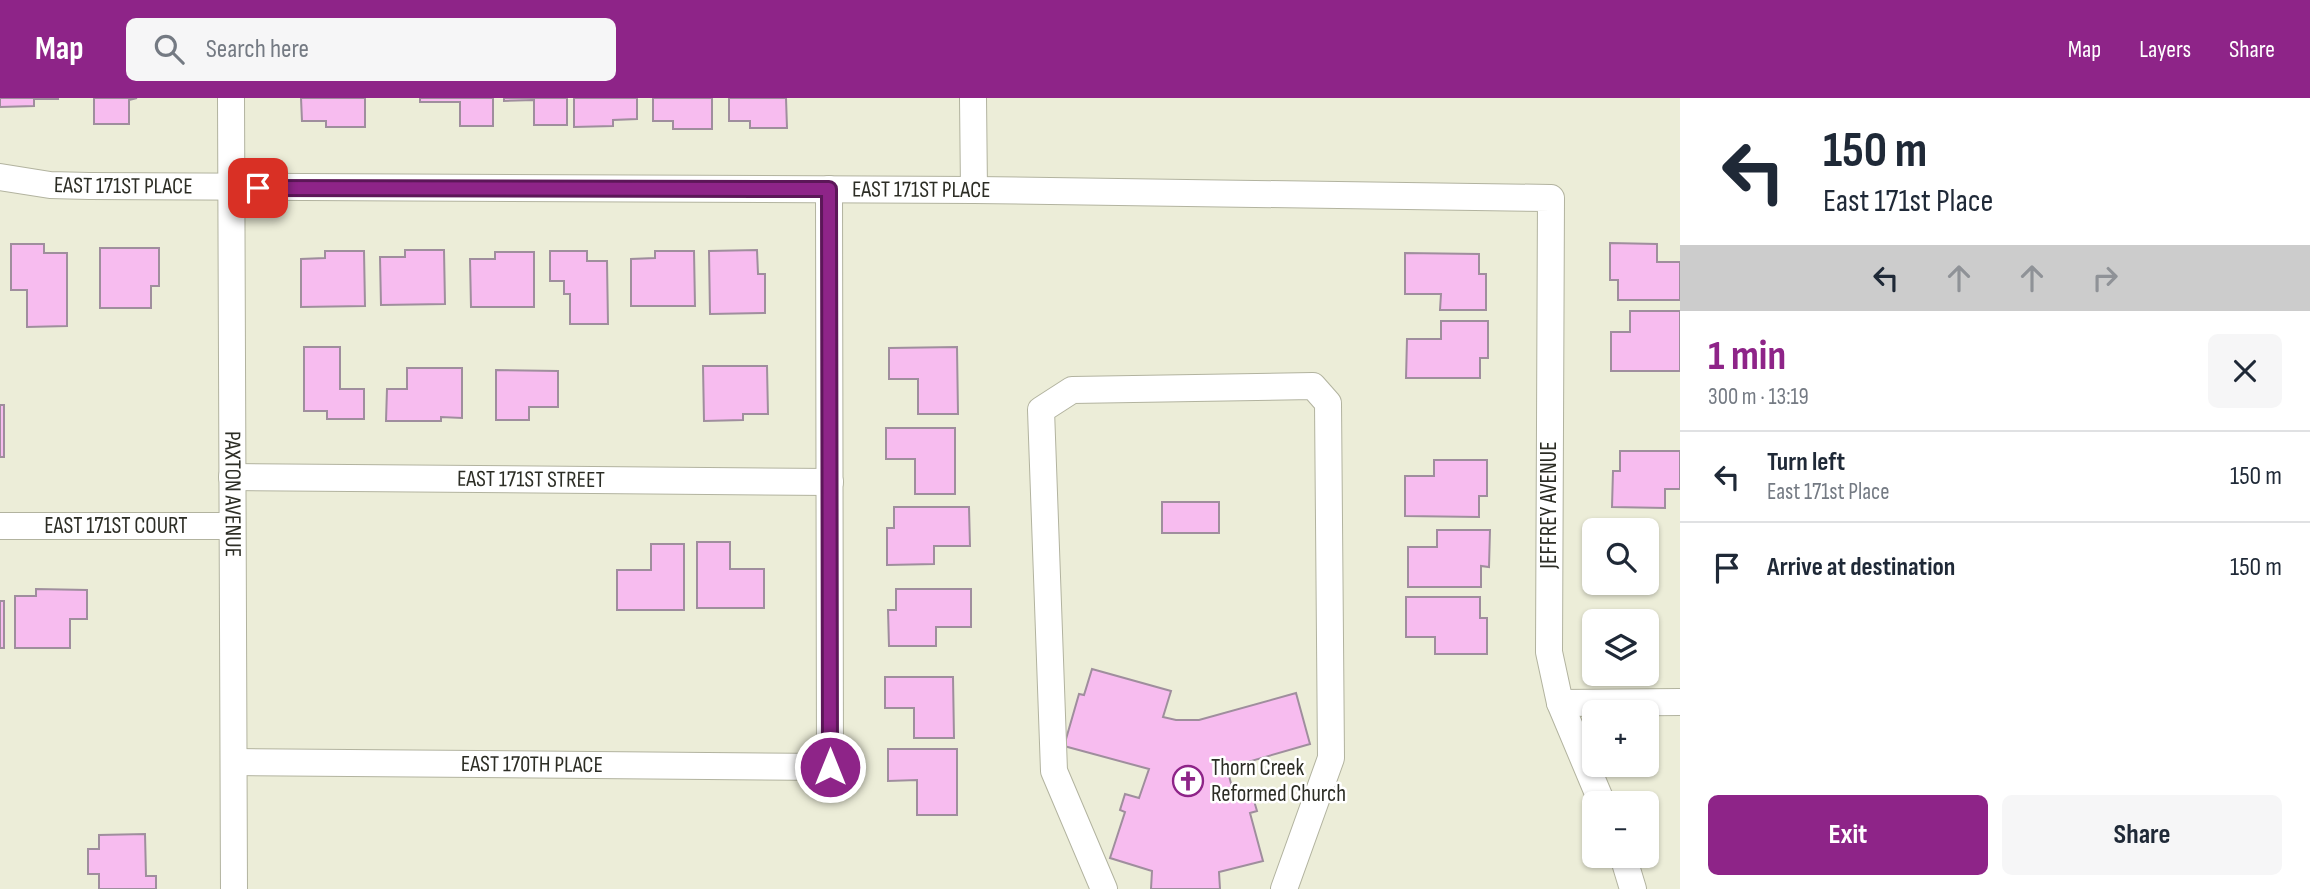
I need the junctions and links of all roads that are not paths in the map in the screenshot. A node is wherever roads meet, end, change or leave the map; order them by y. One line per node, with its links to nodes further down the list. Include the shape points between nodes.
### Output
1 (231, 98): 4 (street, PAXTON AVENUE)
2 (974, 98): 6 (street)
3 (0, 177): 4 (street, EAST 171ST PLACE, via 50,185)
4 (231, 188): 5 (street, EAST 171ST PLACE); 8 (street, PAXTON AVENUE)
5 (829, 189): 6 (street, EAST 171ST PLACE); 9 (street)
6 (974, 190): 7 (street, EAST 171ST PLACE)
7 (1551, 198): 13 (street, JEFFREY AVENUE, via 1549,652)
8 (232, 477): 9 (street, EAST 171ST STREET); 11 (street, PAXTON AVENUE)
9 (830, 482): 14 (street, EAST 170TH PLACE, via 830,767)
10 (0, 526): 11 (street, EAST 171ST COURT)
11 (232, 526): 14 (street, PAXTON AVENUE)
12 (1680, 702): 13 (street)
13 (1560, 703): 15 (street, JEFFREY AVENUE)
14 (234, 762): 17 (street, PAXTON AVENUE)
15 (1597, 791)
16 (1627, 868): 20 (street)
17 (234, 889)
18 (1104, 889): 19 (street, via 1054,771 1041,410 1072,390 1313,386 1328,403 1331,758)
19 (1284, 889)
20 (1633, 889)

